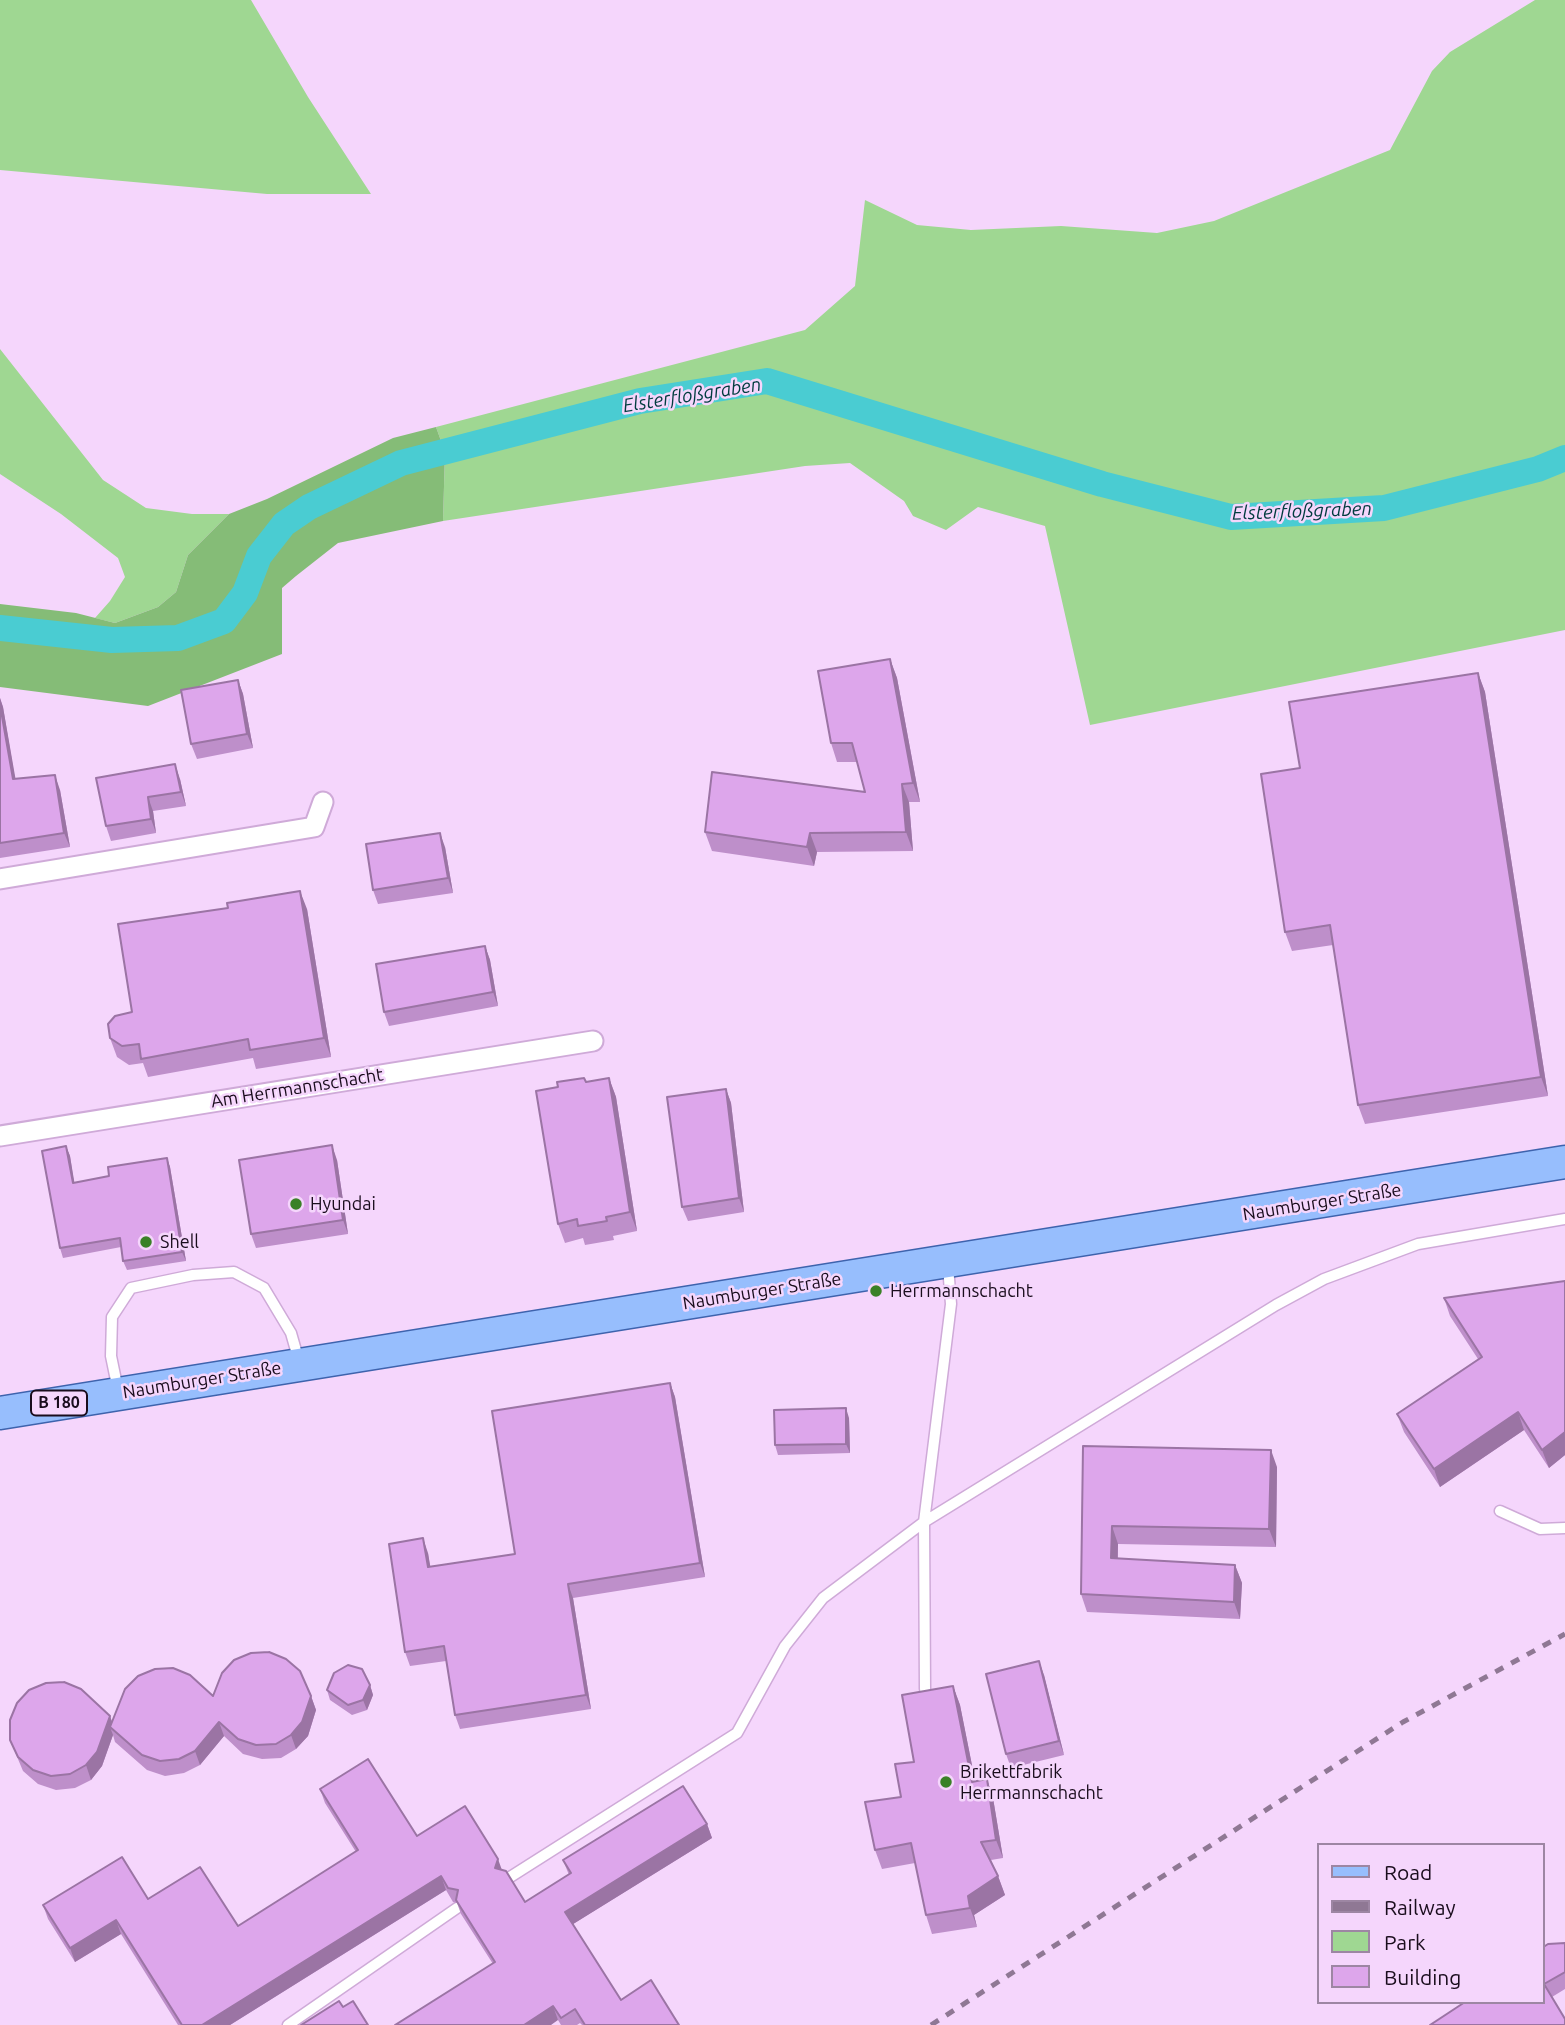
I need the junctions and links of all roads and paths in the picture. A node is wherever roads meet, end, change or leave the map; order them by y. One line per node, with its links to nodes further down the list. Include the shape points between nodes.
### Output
1 (323, 802): 2 (street, via 314,827)
2 (0, 879)
3 (593, 1041): 4 (street, Am Herrmannschacht)
4 (0, 1136)
5 (1565, 1163): 7 (main road, Naumburger Straße / B 180)
6 (1565, 1219): 12 (lane, via 1418,1244 1324,1279)
7 (948, 1262): 8 (main road, Naumburger Straße / B 180); 12 (lane, via 950,1304)
8 (299, 1365): 9 (main road, Naumburger Straße / B 180); 9 (lane, via 291,1332 264,1288 234,1272 193,1275 131,1287 113,1317 111,1356)
9 (118, 1394): 10 (main road, Naumburger Straße / B 180)
10 (0, 1413)
11 (1500, 1511): 13 (lane, via 1540,1529)
12 (924, 1522): 14 (lane); 15 (lane, via 823,1598 785,1646 737,1733)
13 (1565, 1528)
14 (925, 1689)
15 (507, 1879)
16 (457, 1908): 17 (lane)
17 (288, 2025)

